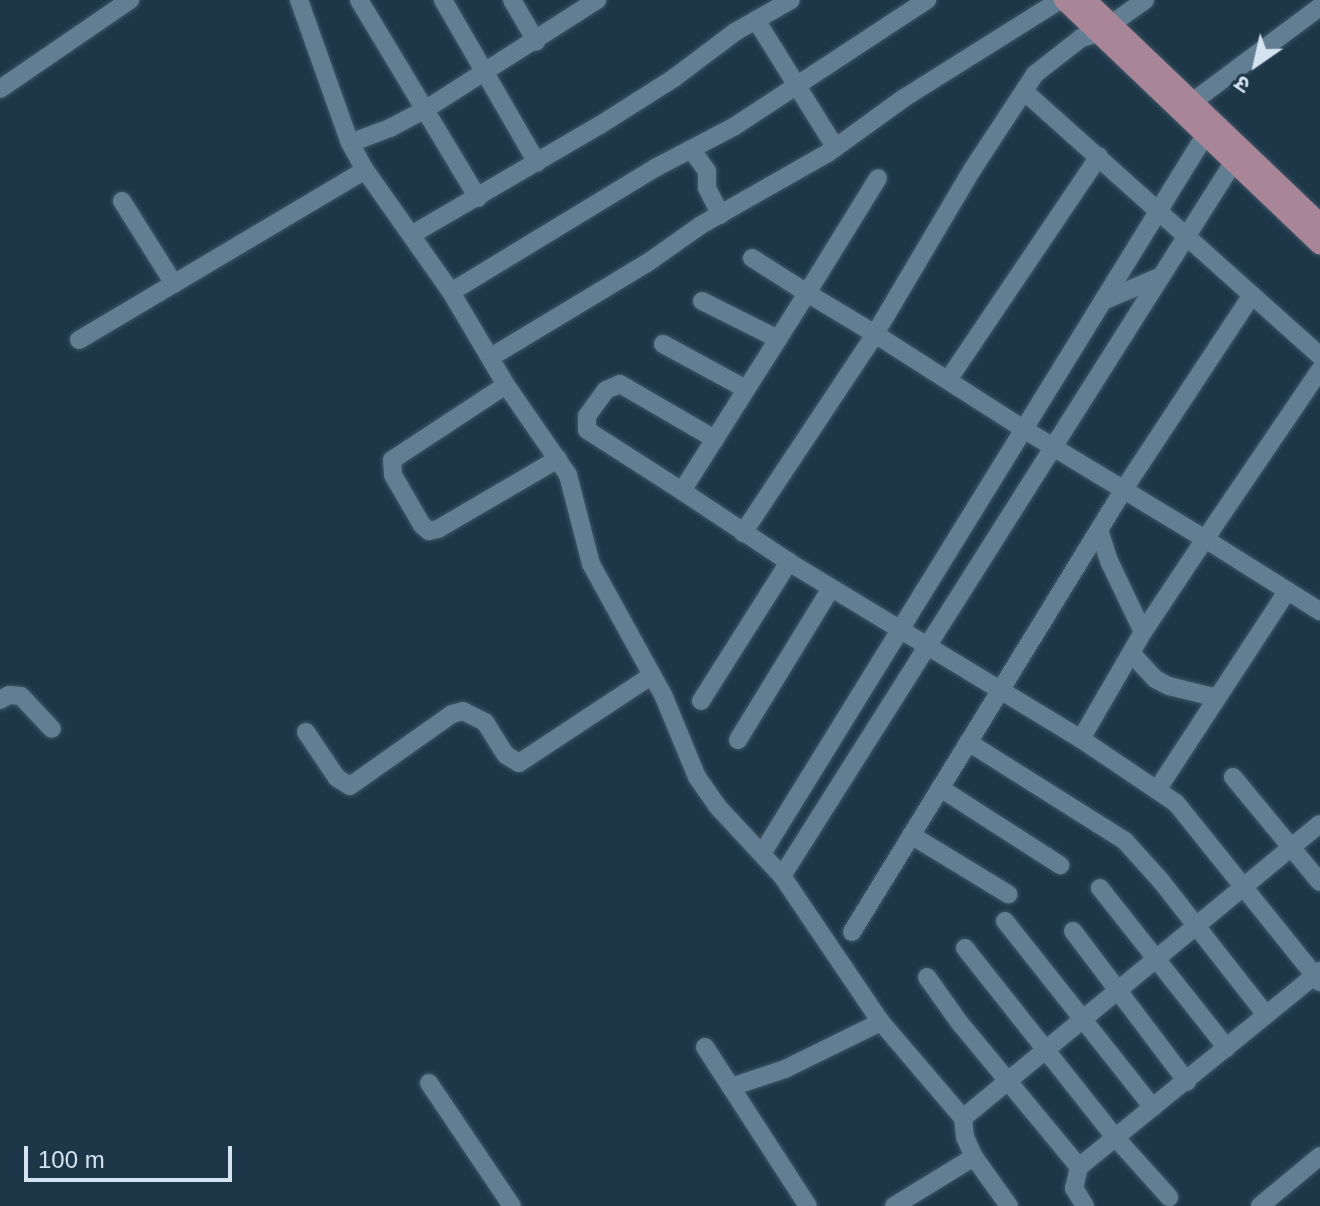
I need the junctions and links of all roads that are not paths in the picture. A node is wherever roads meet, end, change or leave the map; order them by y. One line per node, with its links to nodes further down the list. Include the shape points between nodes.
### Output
1 (130, 0): 18 (street)
2 (299, 0): 22 (street)
3 (359, 0): 21 (street)
4 (443, 0): 16 (street)
5 (512, 0): 15 (street)
6 (597, 0): 15 (street)
7 (791, 0): 13 (street)
8 (927, 0): 17 (street)
9 (1062, 0): 14 (main road); 24 (street)
10 (1086, 0): 14 (main road)
11 (1145, 0): 14 (street)
12 (1320, 7): 20 (street)
13 (756, 20): 17 (street); 27 (street)
14 (1103, 30): 19 (street, via 1081,38 1051,60); 20 (main road); 23 (main road)
15 (536, 41): 16 (street)
16 (484, 74): 21 (street); 27 (street)
17 (798, 83): 24 (street); 25 (street)
18 (0, 89)
19 (1025, 92): 26 (street); 47 (street)
20 (1191, 103): 23 (main road)
21 (426, 109): 22 (street); 30 (street)
22 (350, 143): 28 (street)
23 (1221, 146): 32 (street); 34 (main road); 35 (street); 37 (main road)
24 (835, 147): 33 (street)
25 (691, 149): 33 (street, via 707,171 707,188); 41 (street)
26 (1099, 156): 32 (street); 55 (street)
27 (537, 163): 30 (street)
28 (365, 170): 36 (street); 40 (street)
29 (878, 178): 42 (street)
30 (478, 198): 36 (street)
31 (122, 201): 40 (street)
32 (1158, 209): 35 (street); 45 (street)
33 (721, 215): 53 (street)
34 (1320, 224)
35 (1185, 233): 39 (street); 43 (street)
36 (411, 235): 41 (street)
37 (1320, 245)
38 (752, 258): 42 (street)
39 (1157, 278): 45 (street); 51 (street)
40 (174, 284): 49 (street)
41 (451, 292): 53 (street)
42 (807, 293): 47 (street); 48 (street)
43 (1252, 295): 52 (street); 62 (street)
44 (702, 301): 48 (street)
45 (1103, 301): 46 (street)
46 (1086, 329): 51 (street); 58 (street)
47 (875, 334): 55 (street); 65 (street)
48 (778, 339): 57 (street)
49 (79, 340)
50 (663, 344): 57 (street)
51 (1115, 345): 60 (street)
52 (1320, 356)
53 (491, 357): 56 (street)
54 (1320, 370): 67 (street)
55 (948, 380): 58 (street)
56 (506, 385): 61 (street); 61 (street, via 392,460 393,475 422,525 429,531 438,529)
57 (746, 389): 59 (street)
58 (1025, 430): 60 (street); 66 (street)
59 (715, 439): 63 (street); 63 (street, via 620,384 606,390 587,416 587,430)
60 (1052, 445): 62 (street); 68 (street)
61 (558, 459): 77 (street, via 568,475 591,564)
62 (1124, 489): 64 (street); 67 (street)
63 (682, 491): 65 (street)
64 (1099, 530): 74 (street); 78 (street)
65 (743, 533): 69 (street)
66 (959, 539): 68 (street); 73 (street)
67 (1205, 539): 71 (street); 74 (street)
68 (984, 554): 75 (street)
69 (789, 562): 70 (street); 81 (street)
70 (831, 588): 73 (street); 85 (street)
71 (1287, 591): 72 (street); 79 (street)
72 (1320, 611)
73 (900, 630): 75 (street); 93 (street)
74 (1143, 632): 76 (street)
75 (926, 646): 78 (street); 95 (street)
76 (1131, 653): 79 (street, via 1155,679); 84 (street)
77 (651, 676): 83 (street, via 519,763 506,755 485,722 463,711 350,786 337,778); 93 (street, via 697,777 717,806)
78 (999, 692): 84 (street); 86 (street)
79 (1217, 698): 89 (street)
80 (0, 700): 82 (street, via 21,696)
81 (701, 701)
82 (52, 729)
83 (306, 732)
84 (1081, 739): 89 (street)
85 (738, 740)
86 (968, 742): 88 (street); 101 (street, via 1125,841)
87 (1233, 777): 92 (street)
88 (940, 788): 91 (street); 94 (street)
89 (1157, 790): 98 (street, via 1176,803)
90 (1320, 824): 92 (street)
91 (911, 835): 99 (street); 103 (street)
92 (1291, 849): 96 (street); 98 (street)
93 (763, 852): 95 (street)
94 (1060, 865)
95 (782, 876): 111 (street)
96 (1320, 882)
97 (1100, 888): 105 (street)
98 (1242, 889): 101 (street); 106 (street)
99 (1008, 894)
100 (1005, 921): 110 (street)
101 (1196, 927): 105 (street); 109 (street)
102 (1073, 931): 108 (street)
103 (852, 932)
104 (965, 948): 114 (street)
105 (1156, 960): 108 (street); 113 (street)
106 (1318, 976): 109 (street)
107 (927, 977): 117 (street)
108 (1120, 988): 110 (street); 115 (street)
109 (1266, 1015): 113 (street)
110 (1084, 1019): 114 (street); 119 (street)
111 (881, 1022): 118 (street, via 785,1069); 120 (street)
112 (705, 1047): 118 (street)
113 (1227, 1048): 115 (street)
114 (1047, 1051): 117 (street); 121 (street)
115 (1187, 1082): 119 (street)
116 (429, 1083): 127 (street)
117 (1008, 1083): 120 (street); 124 (street)
118 (731, 1087): 128 (street)
119 (1153, 1108): 121 (street)
120 (963, 1118): 123 (street)
121 (1115, 1137): 124 (street); 125 (street)
122 (1320, 1156): 126 (street)
123 (974, 1157): 129 (street); 130 (street)
124 (1076, 1176): 131 (street)
125 (1169, 1197)
126 (1263, 1205)
127 (512, 1206)
128 (808, 1206)
129 (894, 1206)
130 (1009, 1206)
131 (1085, 1206)

